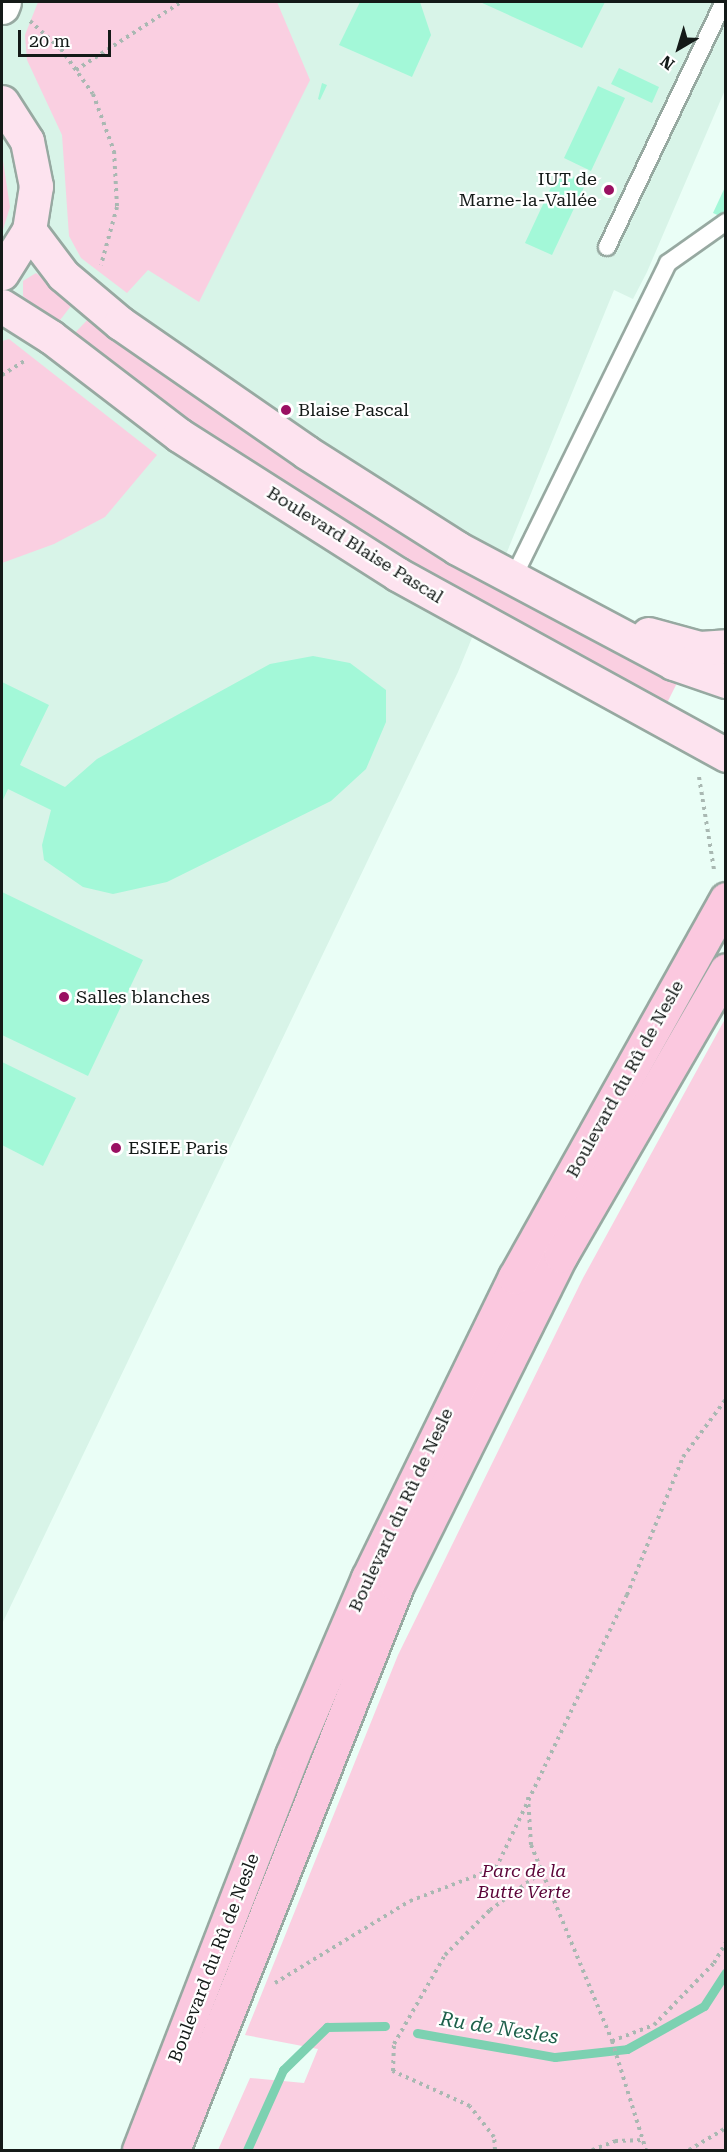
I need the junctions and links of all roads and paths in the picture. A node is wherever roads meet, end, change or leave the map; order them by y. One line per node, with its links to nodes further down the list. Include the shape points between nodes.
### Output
1 (181, 2): 4 (path)
2 (724, 2): 8 (lane)
3 (10, 8): 4 (path)
4 (76, 70): 9 (path, via 93,94 114,151 117,207 107,254)
5 (2, 102): 7 (street, via 29,152 36,186)
6 (726, 222): 14 (lane, via 668,263)
7 (29, 230): 10 (street); 14 (street, via 85,294 206,386 457,548)
8 (607, 247)
9 (97, 272)
10 (2, 273)
11 (2, 306): 18 (street, Boulevard Blaise Pascal, via 51,337 179,435 397,574)
12 (32, 356): 13 (path)
13 (2, 375)
14 (513, 578): 15 (street)
15 (549, 598): 16 (street, via 682,645); 17 (street, via 690,671)
16 (726, 645)
17 (726, 681)
18 (726, 755)
19 (698, 773): 20 (path)
20 (720, 886): 30 (main road, Boulevard du Rû de Nesle, via 515,1277 368,1578 288,1766)
21 (726, 970): 26 (main road, via 561,1255 397,1585)
22 (726, 1399): 23 (path, via 683,1457 627,1595)
23 (528, 1796): 24 (path, via 531,1845); 26 (path, via 496,1868 410,1901)
24 (542, 1872): 27 (path); 32 (path, via 490,1911 445,1955 394,2044 393,2071 470,2106 494,2137)
25 (726, 1942): 27 (path, via 714,1963 654,2025)
26 (228, 2012): 31 (main road)
27 (612, 2041): 29 (path)
28 (726, 2128): 35 (path)
29 (645, 2140): 33 (path, via 615,2141); 34 (path)
30 (139, 2151)
31 (173, 2151)
32 (495, 2151)
33 (592, 2151)
34 (646, 2151)
35 (689, 2151)

